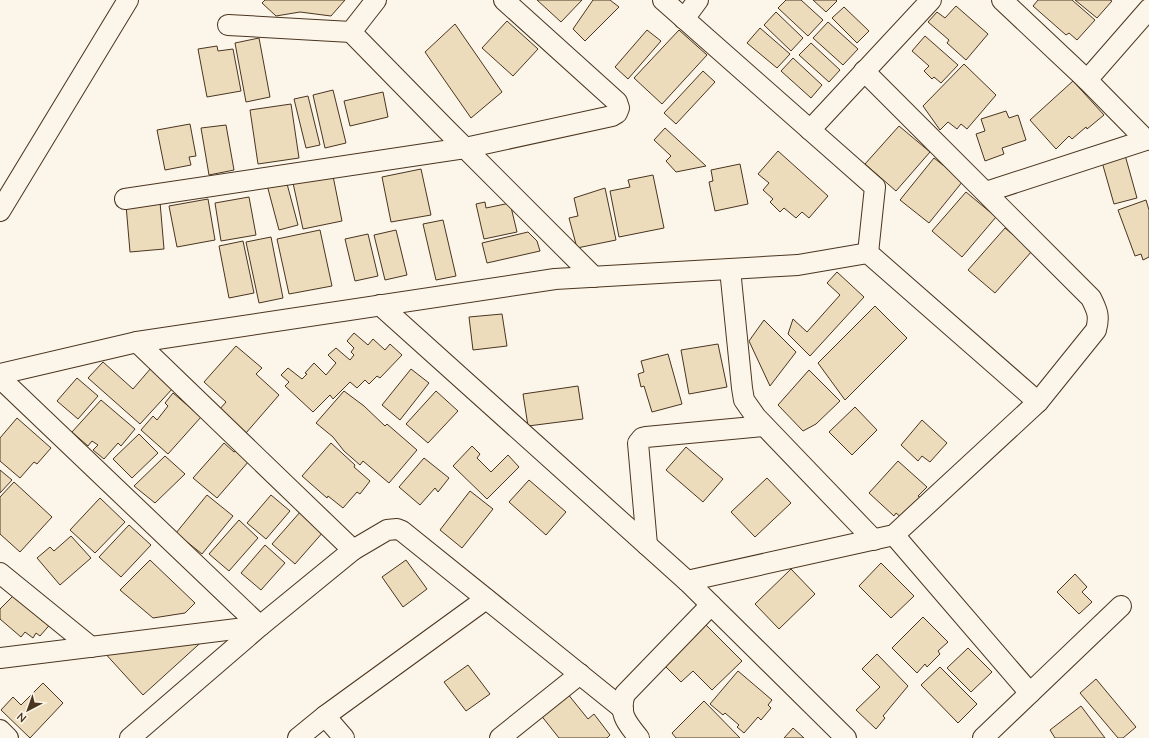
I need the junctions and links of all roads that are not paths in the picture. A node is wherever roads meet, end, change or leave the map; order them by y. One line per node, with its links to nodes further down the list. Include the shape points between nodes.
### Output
1 (128, 0): 19 (street)
2 (376, 0): 11 (street)
3 (504, 0): 16 (street, via 617,102 619,108 612,116)
4 (663, 0): 9 (street)
5 (698, 0): 9 (street)
6 (931, 0): 12 (street)
7 (1002, 0): 13 (street)
8 (1149, 9): 13 (street)
9 (684, 19): 14 (street)
10 (228, 25): 11 (street)
11 (351, 32): 16 (street)
12 (864, 71): 14 (street); 17 (street)
13 (1087, 80): 15 (street)
14 (810, 130): 20 (street, via 875,187)
15 (1148, 139): 17 (street)
16 (465, 148): 18 (street); 22 (street)
17 (986, 192): 27 (street, via 1091,298 1099,319 1096,330)
18 (125, 199)
19 (0, 211)
20 (868, 253): 21 (street, via 798,265); 27 (street)
21 (730, 269): 22 (street); 28 (street, via 744,400)
22 (594, 277): 23 (street, via 555,279)
23 (380, 305): 24 (street); 31 (street)
24 (137, 342): 25 (street); 32 (street)
25 (0, 374)
26 (0, 378): 38 (street)
27 (1038, 402): 29 (street)
28 (764, 426): 30 (street); 31 (street, via 646,437 639,440)
29 (894, 535): 30 (street); 42 (street)
30 (874, 540): 34 (street)
31 (647, 545): 34 (street)
32 (353, 550): 35 (street, via 387,530 402,531); 38 (street)
33 (0, 573): 39 (street)
34 (687, 581): 36 (street)
35 (486, 599): 41 (street); 44 (street)
36 (711, 605): 43 (street, via 625,694); 52 (street)
37 (1121, 606): 42 (street)
38 (260, 626): 39 (street); 46 (street)
39 (92, 647): 40 (street)
40 (0, 658)
41 (580, 674): 43 (street); 50 (street)
42 (1030, 694): 53 (street)
43 (623, 709): 51 (street, via 628,724)
44 (324, 716): 48 (street); 49 (street)
45 (0, 730): 47 (street)
46 (138, 735)
47 (8, 738)
48 (298, 738)
49 (344, 738)
50 (500, 738)
51 (639, 738)
52 (846, 738)
53 (983, 738)

